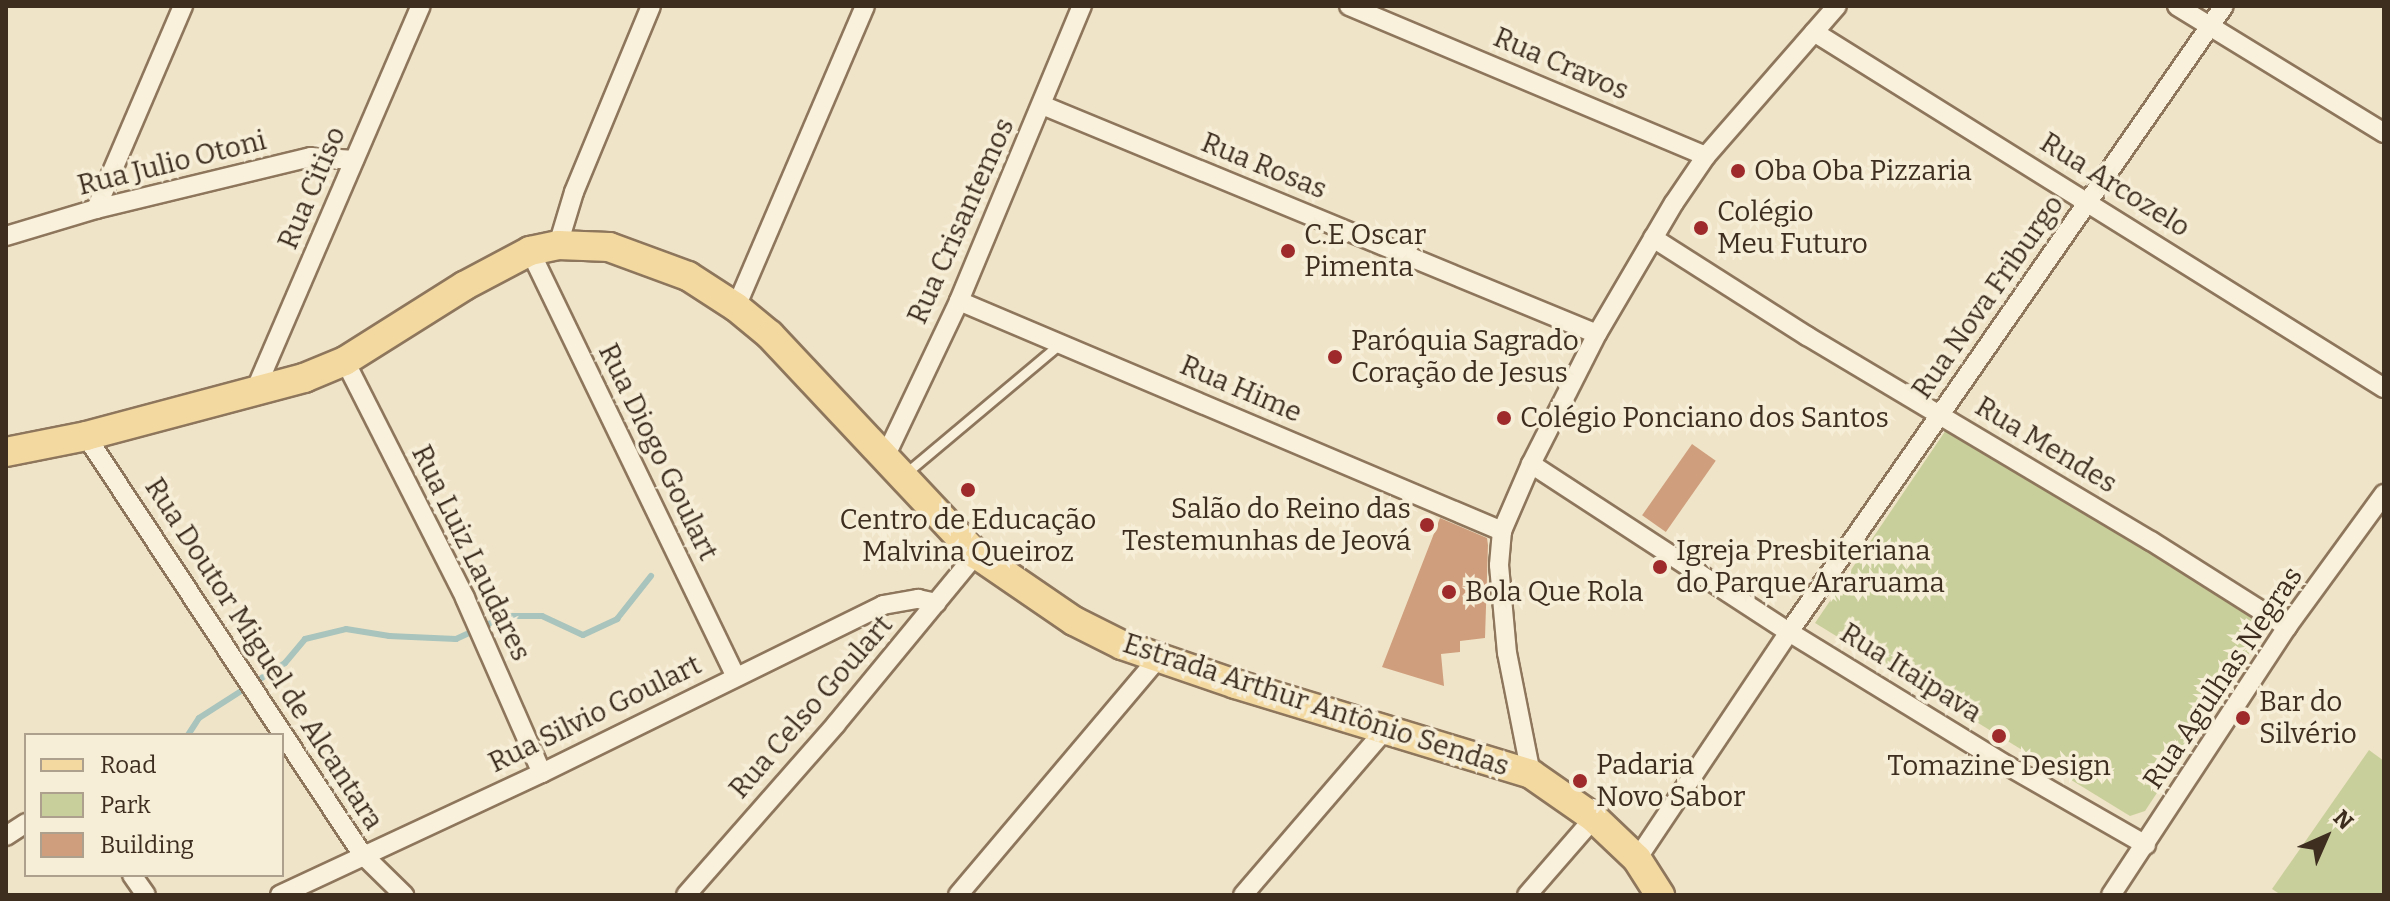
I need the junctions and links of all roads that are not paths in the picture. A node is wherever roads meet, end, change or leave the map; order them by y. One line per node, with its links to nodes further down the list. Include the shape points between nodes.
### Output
1 (183, 6): 17 (street)
2 (421, 6): 15 (street, Rua Citiso)
3 (651, 6): 20 (street, via 574,192)
4 (865, 6): 23 (street)
5 (1082, 6): 12 (street, Rua Crisantemos)
6 (1349, 6): 14 (street, Rua Cravos)
7 (1837, 6): 11 (street)
8 (2177, 6): 10 (street)
9 (2224, 6): 10 (street, Rua Nova Friburgo)
10 (2209, 28): 13 (street); 16 (street, Rua Nova Friburgo)
11 (1814, 32): 14 (street); 16 (street, Rua Arcozelo)
12 (1042, 105): 22 (street, Rua Crisantemos); 24 (street, Rua Rosas)
13 (2384, 133)
14 (1706, 156): 19 (street)
15 (354, 160): 17 (street, Rua Julio Otoni, via 311,157); 28 (street, Rua Citiso)
16 (2090, 202): 27 (street, Rua Arcozelo); 29 (street, Rua Nova Friburgo)
17 (96, 209): 18 (street, Rua Julio Otoni)
18 (6, 236)
19 (1653, 238): 24 (street); 29 (street, Rua Mendes)
20 (558, 245): 21 (main road, Estrada Arthur Antônio Sendas); 23 (main road, Estrada Arthur Antônio Sendas, via 609,247 650,260 688,276)
21 (530, 251): 26 (main road, Estrada Arthur Antônio Sendas); 41 (street, Rua Diogo Goulart)
22 (959, 301): 25 (street, Rua Hime); 33 (street, Rua Crisantemos)
23 (736, 307): 33 (main road, Estrada Arthur Antônio Sendas, via 770,335)
24 (1597, 334): 32 (street)
25 (1060, 344): 33 (lane); 35 (street, Rua Hime)
26 (345, 361): 28 (main road, Estrada Arthur Antônio Sendas); 45 (street, Rua Luiz Laudares, via 465,598)
27 (2384, 388)
28 (254, 393): 30 (main road, Estrada Arthur Antônio Sendas)
29 (1940, 414): 38 (street, Rua Mendes); 39 (street, Rua Nova Friburgo)
30 (86, 436): 31 (main road, Estrada Arthur Antônio Sendas); 43 (street, Rua Doutor Miguel de Alcantara)
31 (6, 452)
32 (1531, 464): 35 (street); 39 (street, Rua Itaipava)
33 (895, 465): 36 (main road, Estrada Arthur Antônio Sendas)
34 (2384, 494): 38 (street, Rua Agulhas Negras)
35 (1502, 531): 46 (street, via 1499,565 1507,653)
36 (976, 554): 37 (street, Rua Celso Goulart); 40 (main road, Estrada Arthur Antônio Sendas, via 1074,621)
37 (937, 603): 41 (street, Rua Silvio Goulart, via 918,599 883,605); 57 (street, Rua Celso Goulart)
38 (2287, 627): 50 (street, Rua Agulhas Negras)
39 (1789, 632): 50 (street, Rua Itaipava); 52 (street, Rua Nova Friburgo)
40 (1158, 658): 42 (main road, Estrada Arthur Antônio Sendas); 58 (street)
41 (736, 677): 45 (street, Rua Silvio Goulart)
42 (1384, 731): 46 (main road, Estrada Arthur Antônio Sendas); 59 (street)
43 (283, 733)
44 (284, 734): 51 (street, Rua Doutor Miguel de Alcantara)
45 (542, 773): 51 (street, Rua Silvio Goulart)
46 (1531, 774): 47 (main road, Estrada Arthur Antônio Sendas)
47 (1594, 818): 52 (main road, Estrada Arthur Antônio Sendas); 60 (street)
48 (24, 824): 49 (street)
49 (6, 836)
50 (2146, 845): 62 (street, Rua Agulhas Negras)
51 (362, 854): 55 (street, Rua Silvio Goulart); 56 (street, Rua Doutor Miguel de Alcantara)
52 (1637, 859): 61 (main road, Estrada Arthur Antônio Sendas)
53 (133, 877): 54 (street)
54 (146, 895)
55 (280, 895)
56 (404, 895)
57 (686, 895)
58 (958, 895)
59 (1243, 895)
60 (1527, 895)
61 (1660, 895)
62 (2111, 895)

